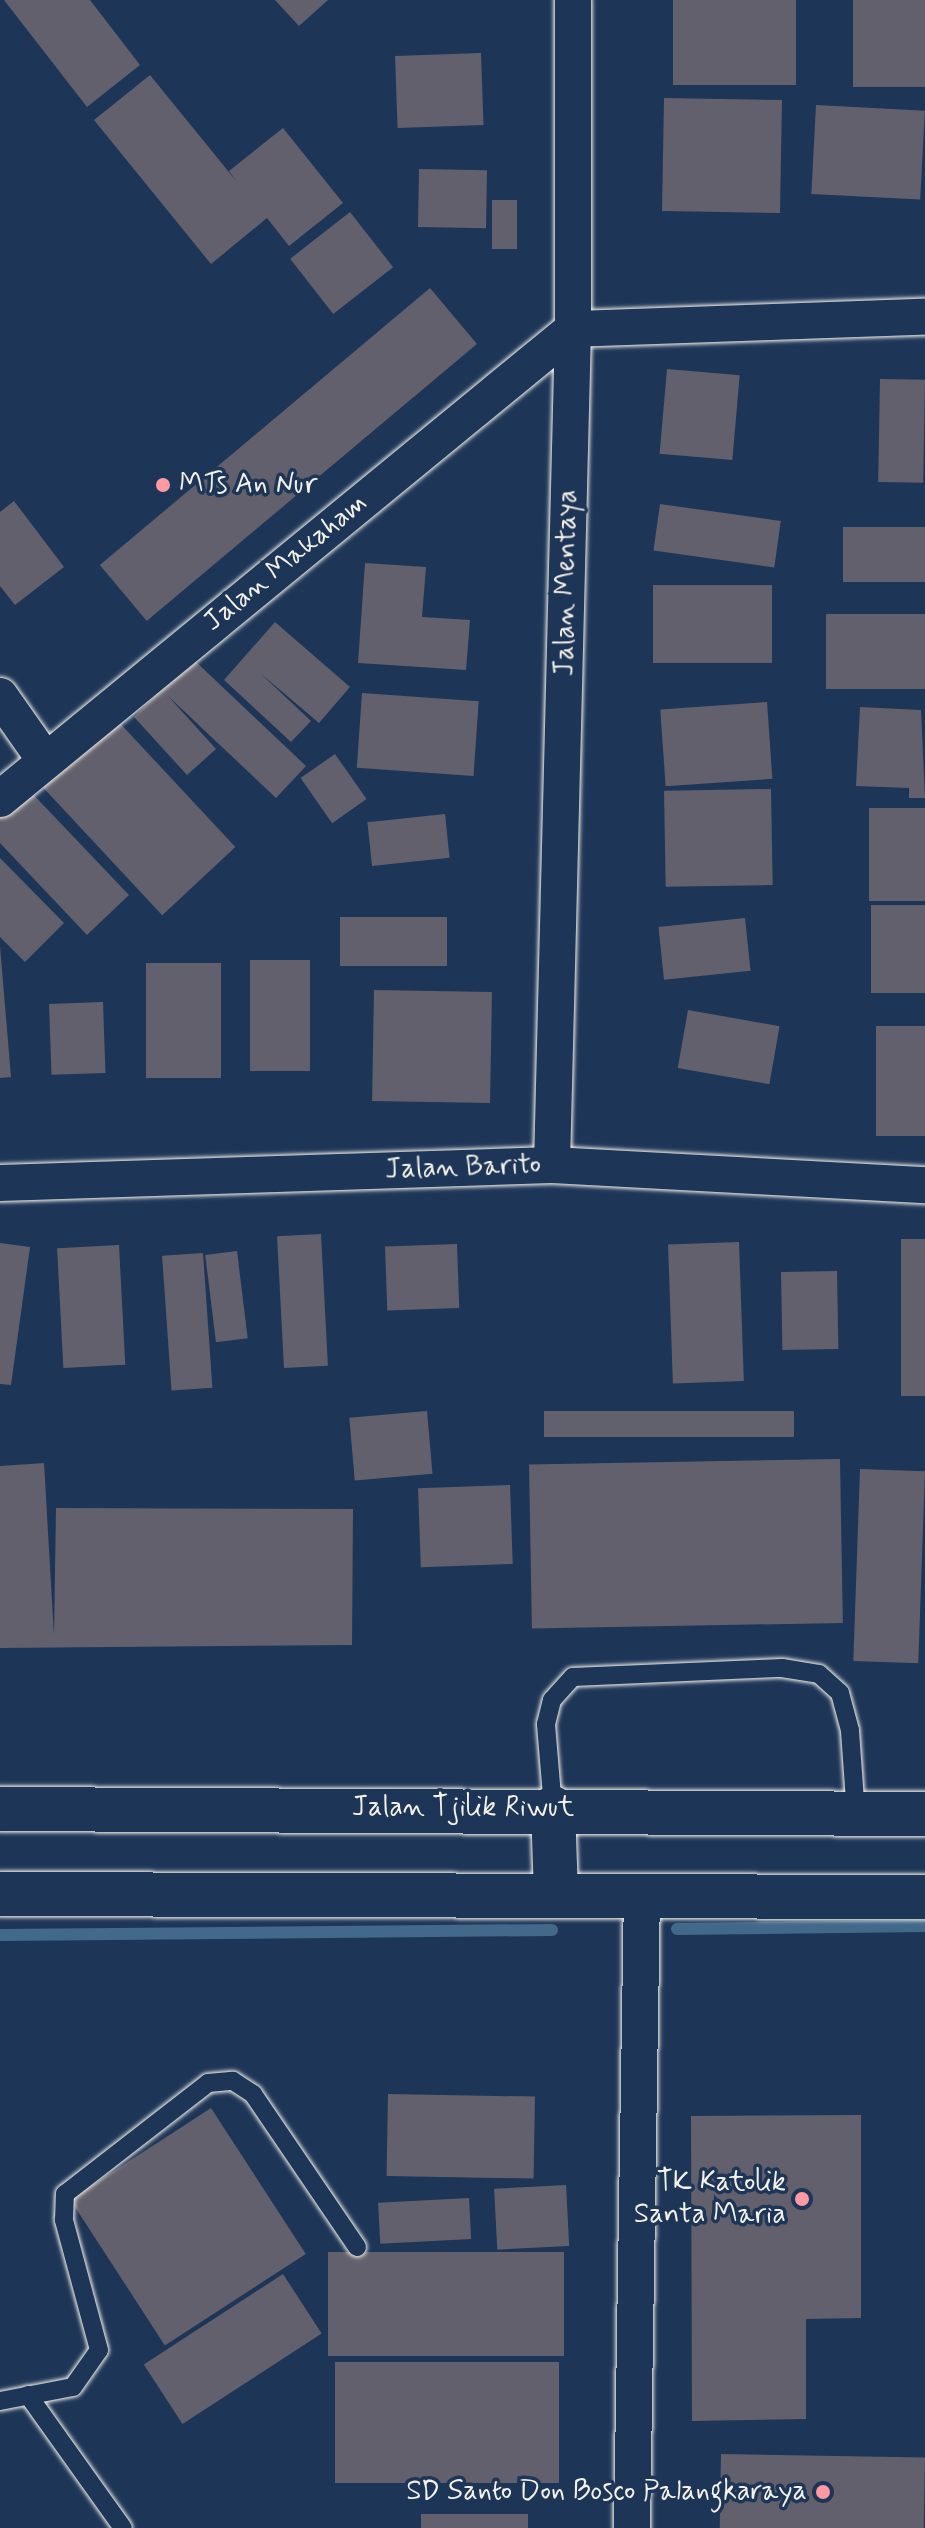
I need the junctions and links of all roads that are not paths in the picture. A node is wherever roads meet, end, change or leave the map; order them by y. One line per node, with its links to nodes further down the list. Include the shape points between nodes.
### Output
1 (573, 0): 3 (street, Jalan Mentaya)
2 (925, 317): 3 (street)
3 (573, 329): 5 (street, Jalan Makaham); 7 (street, Jalan Mentaya)
4 (0, 696): 5 (street)
5 (45, 760): 6 (street, Jalan Makaham)
6 (0, 799)
7 (552, 1165): 8 (street, Jalan Barito); 9 (street, Jalan Barito)
8 (0, 1183)
9 (925, 1185)
10 (553, 1808): 11 (highway, Jalan Tjilik Riwut); 13 (highway, Jalan Tjilik Riwut); 13 (lane, via 546,1724 552,1700 573,1677 782,1668 819,1674 840,1693 850,1731); 14 (highway)
11 (0, 1809)
12 (925, 1814): 13 (highway, Jalan Tjilik Riwut)
13 (856, 1815)
14 (556, 1892): 15 (highway); 16 (highway)
15 (0, 1894)
16 (642, 1894): 17 (highway); 22 (street)
17 (925, 1897)
18 (357, 2247): 19 (lane, via 253,2094 233,2081 208,2083 65,2194 64,2220 99,2350 81,2382)
19 (28, 2395): 20 (lane); 21 (lane)
20 (0, 2401)
21 (123, 2528)
22 (632, 2528)

